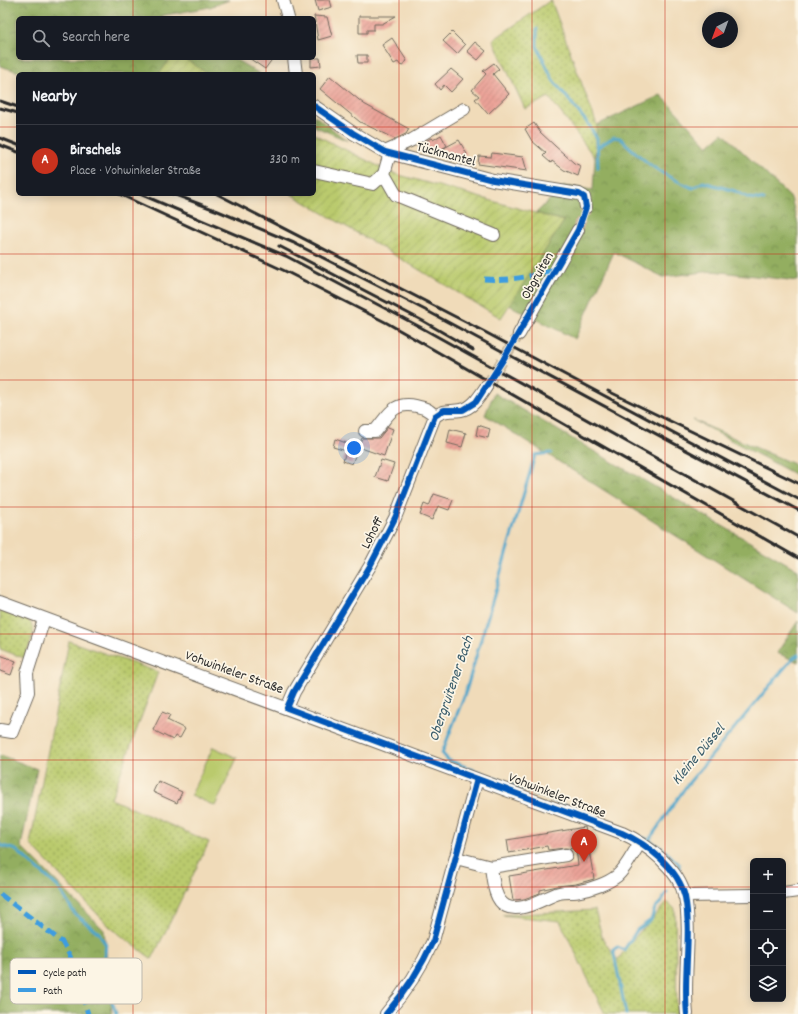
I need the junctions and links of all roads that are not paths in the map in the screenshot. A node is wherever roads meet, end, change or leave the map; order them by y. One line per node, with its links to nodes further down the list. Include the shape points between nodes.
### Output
1 (283, 0): 2 (street)
2 (287, 16)
3 (294, 60): 4 (street)
4 (296, 72)
5 (316, 107): 7 (street, Tückmantel, via 353,133)
6 (464, 109): 7 (street)
7 (387, 152): 9 (street); 10 (street, Tückmantel, via 493,180 579,194)
8 (316, 171): 9 (street, via 372,184)
9 (384, 174): 12 (street, via 396,195)
10 (585, 202)
11 (578, 230): 13 (street, Obgruiten)
12 (494, 235)
13 (519, 334)
14 (486, 387): 15 (street, via 476,402 463,410 444,410)
15 (435, 416): 16 (street, via 428,409 400,405 392,410 375,431); 19 (street, Lohoff, via 394,518 370,566 294,692)
16 (365, 431)
17 (0, 602): 18 (street, Vohwinkeler Straße)
18 (44, 619): 19 (street, Vohwinkeler Straße); 20 (street, via 27,673 28,692 12,732)
19 (288, 708): 21 (street, Vohwinkeler Straße)
20 (0, 730)
21 (477, 779): 22 (street, Vohwinkeler Straße, via 622,833); 24 (street)
22 (640, 843): 25 (street, via 618,875 608,882 581,891 559,893 538,903 514,907 507,907 500,901); 29 (street, Vohwinkeler Straße, via 670,870)
23 (566, 855): 25 (street)
24 (456, 858): 25 (street); 30 (street, via 428,953 410,984)
25 (491, 867)
26 (798, 891): 27 (street)
27 (786, 893)
28 (750, 895): 29 (street)
29 (684, 896): 31 (street, Vohwinkeler Straße)
30 (386, 1014)
31 (687, 1014)

